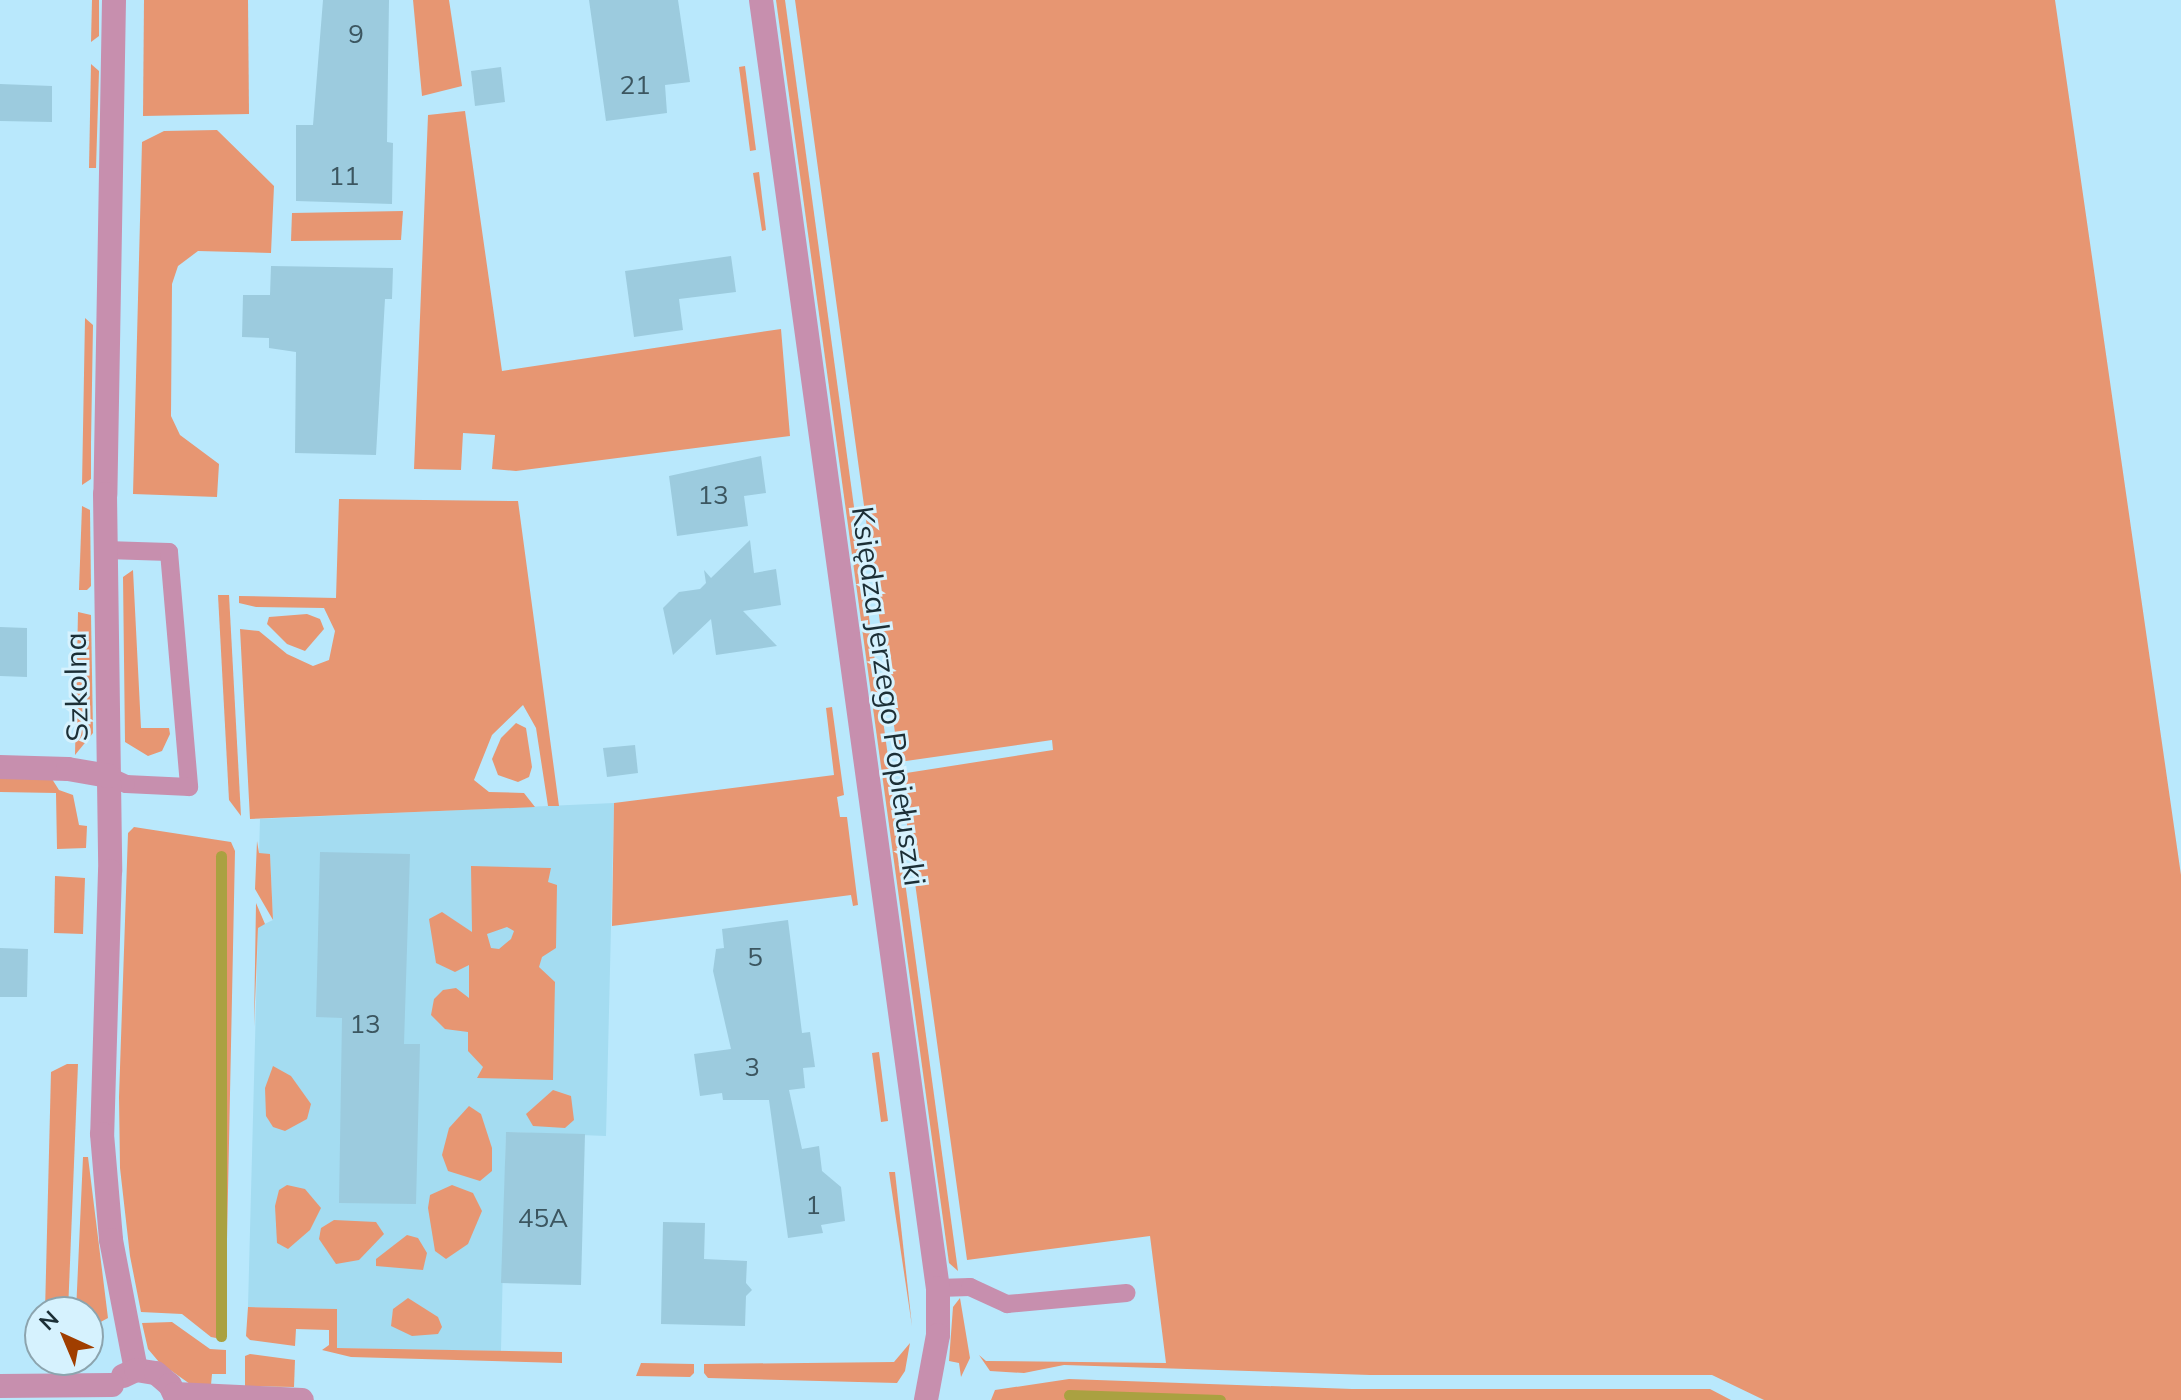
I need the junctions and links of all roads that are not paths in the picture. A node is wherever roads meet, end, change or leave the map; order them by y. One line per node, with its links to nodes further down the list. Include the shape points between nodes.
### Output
1 (114, 0): 3 (street, Szkolna)
2 (761, 0): 6 (street, Księdza Jerzego Popiełuszki)
3 (106, 550): 5 (street, Szkolna); 5 (lane, via 169,552 189,787 126,784)
4 (0, 767): 5 (street)
5 (109, 776): 8 (street, Szkolna, via 102,1134 111,1240)
6 (938, 1288): 7 (lane, via 970,1287 1007,1304); 13 (street, Księdza Jerzego Popiełuszki, via 938,1335)
7 (1126, 1293)
8 (136, 1370): 10 (street); 11 (street, via 164,1378)
9 (0, 1386): 10 (street)
10 (109, 1392)
11 (176, 1397): 12 (street)
12 (302, 1400)
13 (926, 1400)

